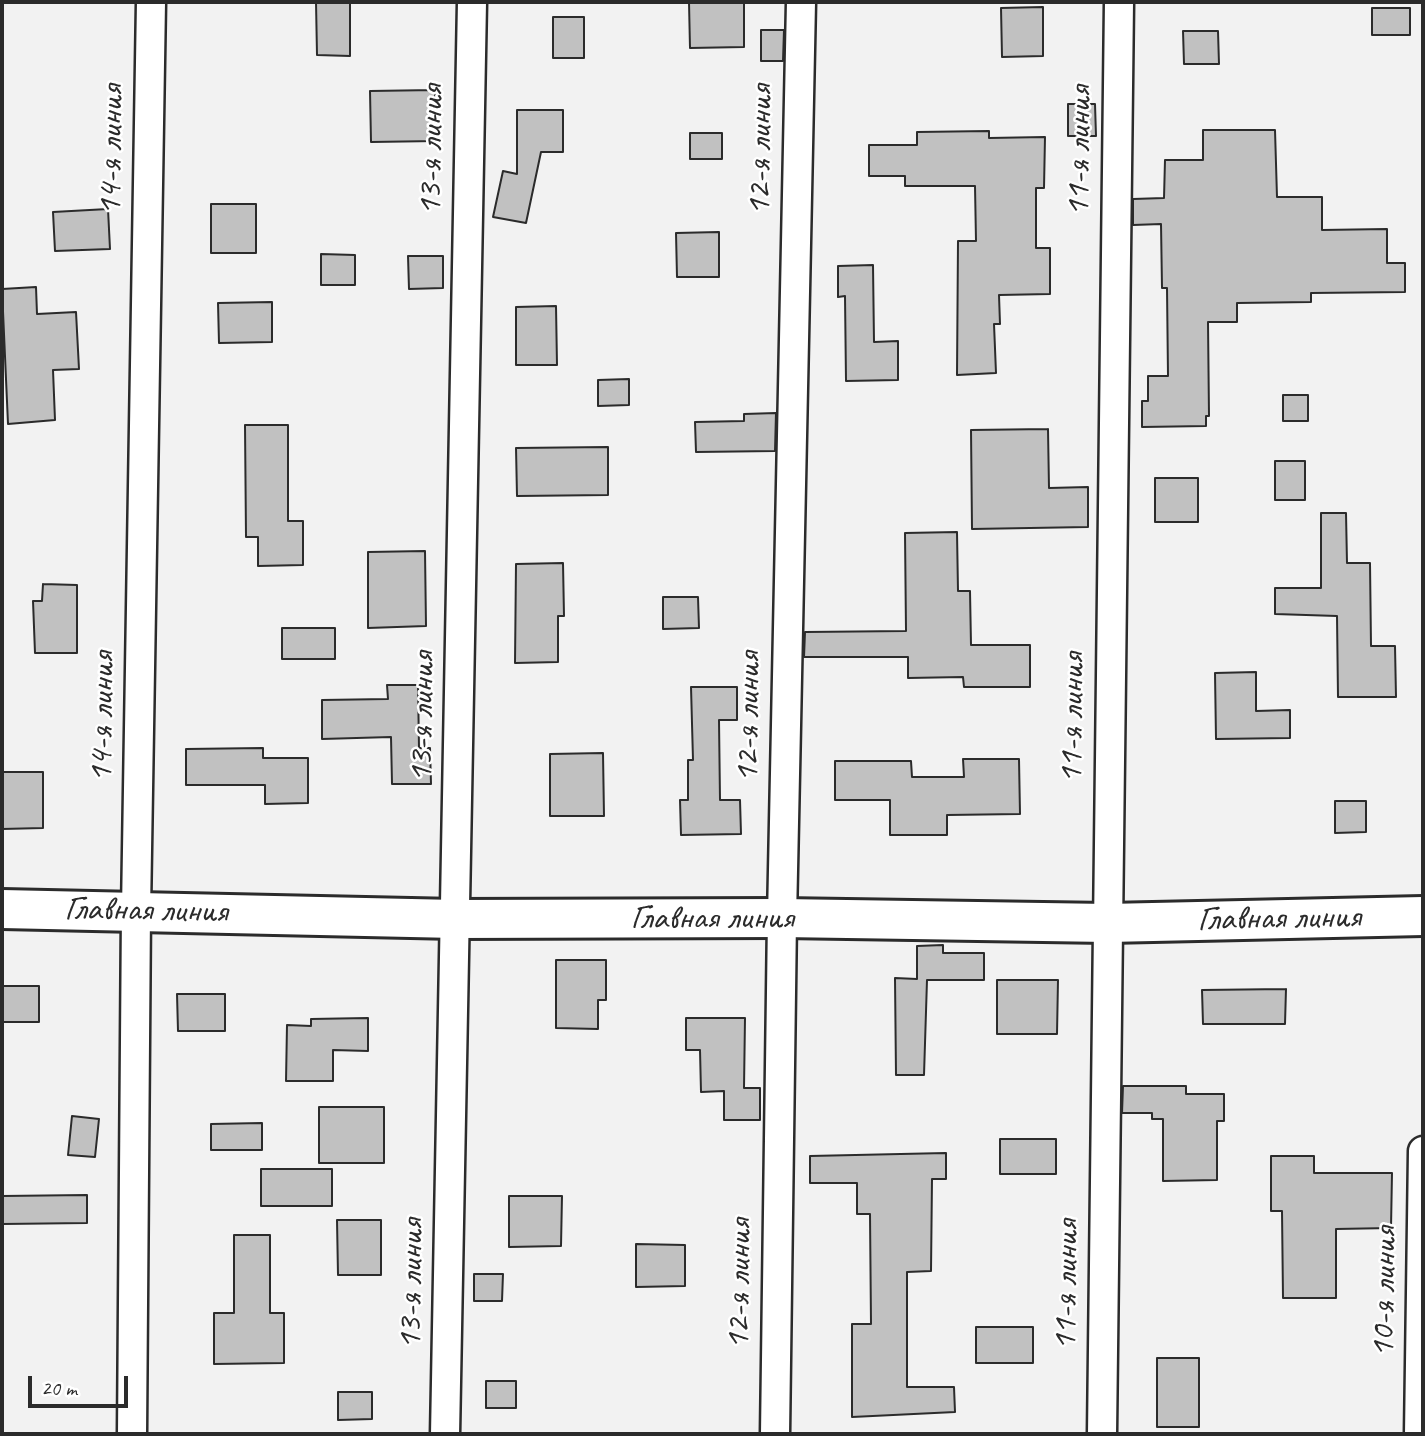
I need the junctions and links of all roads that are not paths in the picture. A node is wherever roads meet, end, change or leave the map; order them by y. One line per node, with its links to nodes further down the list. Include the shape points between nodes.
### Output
1 (151, 2): 6 (street, 14-я линия)
2 (472, 2): 9 (street, 13-я линия)
3 (801, 2): 8 (street, 12-я линия)
4 (1119, 2): 10 (street, 11-я линия)
5 (2, 909): 6 (street, Главная линия)
6 (136, 910): 9 (street, Главная линия); 12 (street, 14-я линия)
7 (1423, 916): 10 (street, Главная линия)
8 (782, 918): 9 (street, Главная линия); 10 (street, Главная линия); 14 (street, 12-я линия)
9 (456, 919): 13 (street, 13-я линия)
10 (1108, 923): 15 (street, 11-я линия)
11 (1423, 1151): 16 (street, 10-я линия)
12 (132, 1434)
13 (445, 1434)
14 (775, 1434)
15 (1102, 1434)
16 (1419, 1434)

